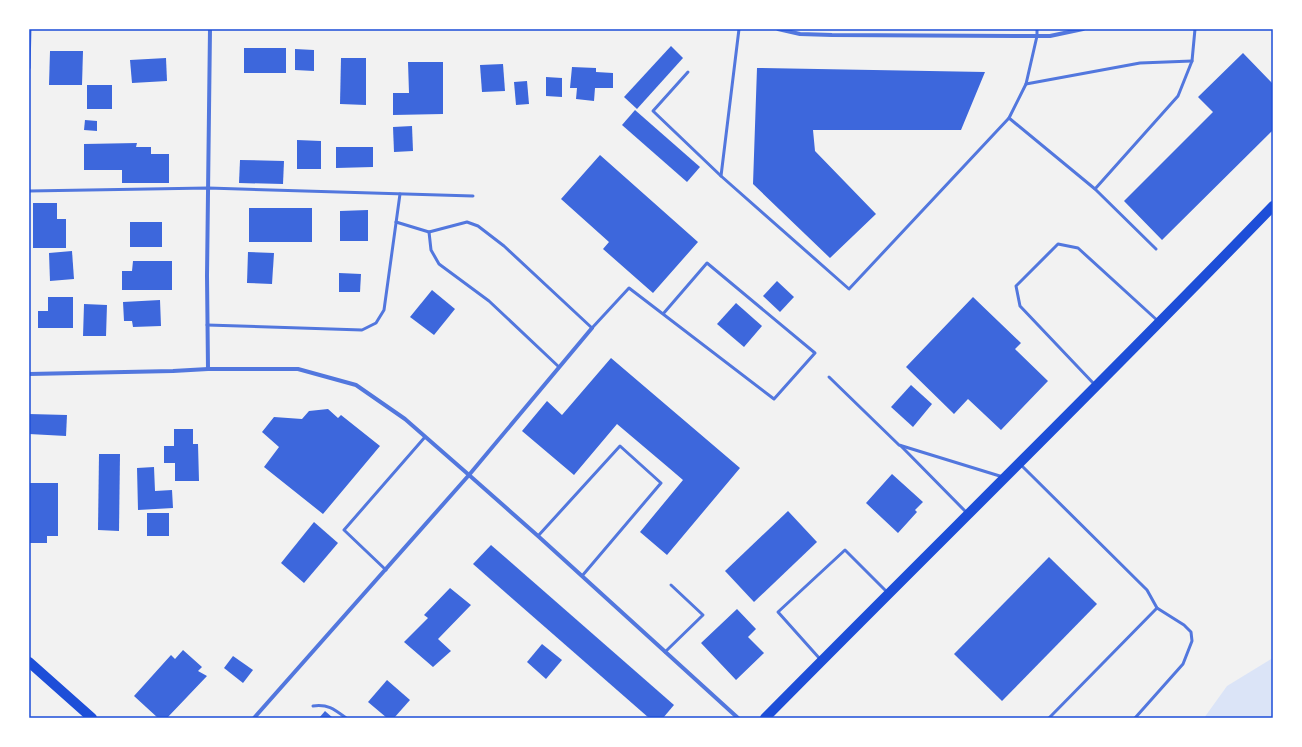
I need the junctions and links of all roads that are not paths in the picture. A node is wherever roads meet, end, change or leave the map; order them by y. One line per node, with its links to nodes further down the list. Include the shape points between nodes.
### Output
1 (30, 29): 10 (lane)
2 (210, 29): 15 (street)
3 (739, 29): 14 (lane)
4 (778, 29): 8 (street, via 800,34 832,35)
5 (1037, 29): 8 (lane)
6 (1083, 29): 8 (street)
7 (1195, 29): 9 (lane)
8 (1037, 36): 12 (lane)
9 (1192, 61): 12 (lane, via 1140,63); 16 (lane, via 1178,96)
10 (29, 68)
11 (688, 72): 14 (lane, via 653,111)
12 (1026, 84): 13 (lane)
13 (1009, 118): 14 (lane, via 849,289); 16 (lane)
14 (721, 176)
15 (208, 188): 17 (lane); 18 (lane); 26 (street)
16 (1094, 189): 23 (lane)
17 (29, 191)
18 (400, 194): 19 (lane); 21 (lane)
19 (473, 196)
20 (1273, 206): 25 (main road)
21 (396, 222): 22 (lane); 26 (lane, via 384,310 376,323 362,330)
22 (428, 232): 27 (lane, via 467,222 478,226 504,246); 28 (lane, via 430,250 439,264 489,301)
23 (1156, 249)
24 (663, 314): 24 (lane, via 774,399 815,353 707,263); 27 (lane, via 629,288)
25 (1160, 323): 32 (main road); 32 (lane, via 1078,248 1058,244 1016,286 1020,306)
26 (207, 325): 29 (street)
27 (592, 328): 28 (street)
28 (560, 367): 36 (street)
29 (208, 369): 30 (street); 33 (street, via 298,369 356,385)
30 (29, 374)
31 (829, 377): 34 (lane)
32 (1096, 386): 35 (main road)
33 (425, 437): 36 (street); 40 (lane, via 344,530)
34 (899, 445): 37 (lane); 38 (lane)
35 (1019, 463): 37 (main road); 44 (lane, via 1147,590)
36 (469, 476): 39 (street); 40 (street)
37 (1005, 477): 38 (main road)
38 (968, 514): 43 (main road)
39 (538, 536): 41 (street); 41 (lane, via 620,446 661,483)
40 (386, 570): 50 (street)
41 (582, 576): 45 (street)
42 (671, 585): 45 (lane, via 703,615)
43 (888, 593): 46 (main road); 46 (lane, via 845,550 778,612)
44 (1157, 608): 54 (lane); 55 (lane, via 1184,625 1191,632 1192,640 1183,664)
45 (665, 652): 52 (street)
46 (821, 661): 53 (main road)
47 (29, 662): 49 (main road)
48 (313, 706): 51 (lane, via 331,707)
49 (92, 718)
50 (254, 718)
51 (346, 718)
52 (738, 718)
53 (765, 718)
54 (1049, 718)
55 (1135, 718)

